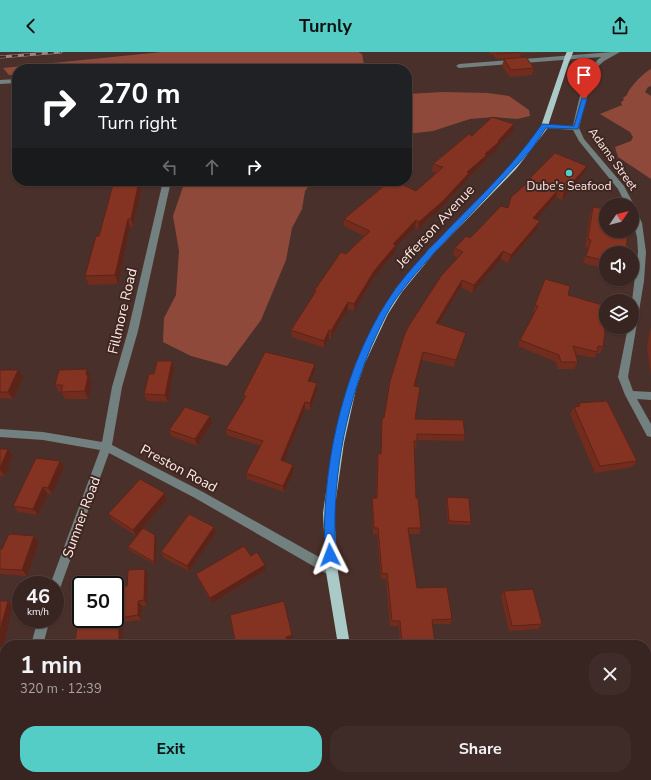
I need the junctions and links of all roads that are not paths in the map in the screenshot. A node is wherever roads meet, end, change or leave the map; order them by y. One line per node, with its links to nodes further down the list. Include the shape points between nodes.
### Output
1 (570, 52): 7 (main road, Jefferson Avenue, bridge)
2 (617, 52): 3 (street)
3 (609, 55): 4 (street); 8 (street, via 599,60 587,80)
4 (459, 66)
5 (12, 81): 6 (street)
6 (0, 82)
7 (546, 123): 8 (street); 19 (main road, Jefferson Avenue, via 529,149 415,269 394,295 378,321 359,366 344,412 338,441 328,525)
8 (576, 128): 10 (street, Adams Street, via 581,140)
9 (166, 186): 18 (street, Fillmore Road, via 133,331 117,387)
10 (626, 198)
11 (639, 228): 12 (street, Adams Street, via 644,250)
12 (638, 294)
13 (631, 334): 14 (street, Adams Street, via 623,376)
14 (630, 395): 15 (street); 17 (street, Adams Street)
15 (651, 396)
16 (0, 433): 18 (street, Preston Road, via 43,436)
17 (651, 433)
18 (106, 447): 19 (street, Preston Road, via 199,495); 20 (street, Sumner Road)
19 (331, 570): 23 (main road, Jefferson Avenue)
20 (59, 576)
21 (42, 628): 22 (street)
22 (39, 640)
23 (343, 640)

